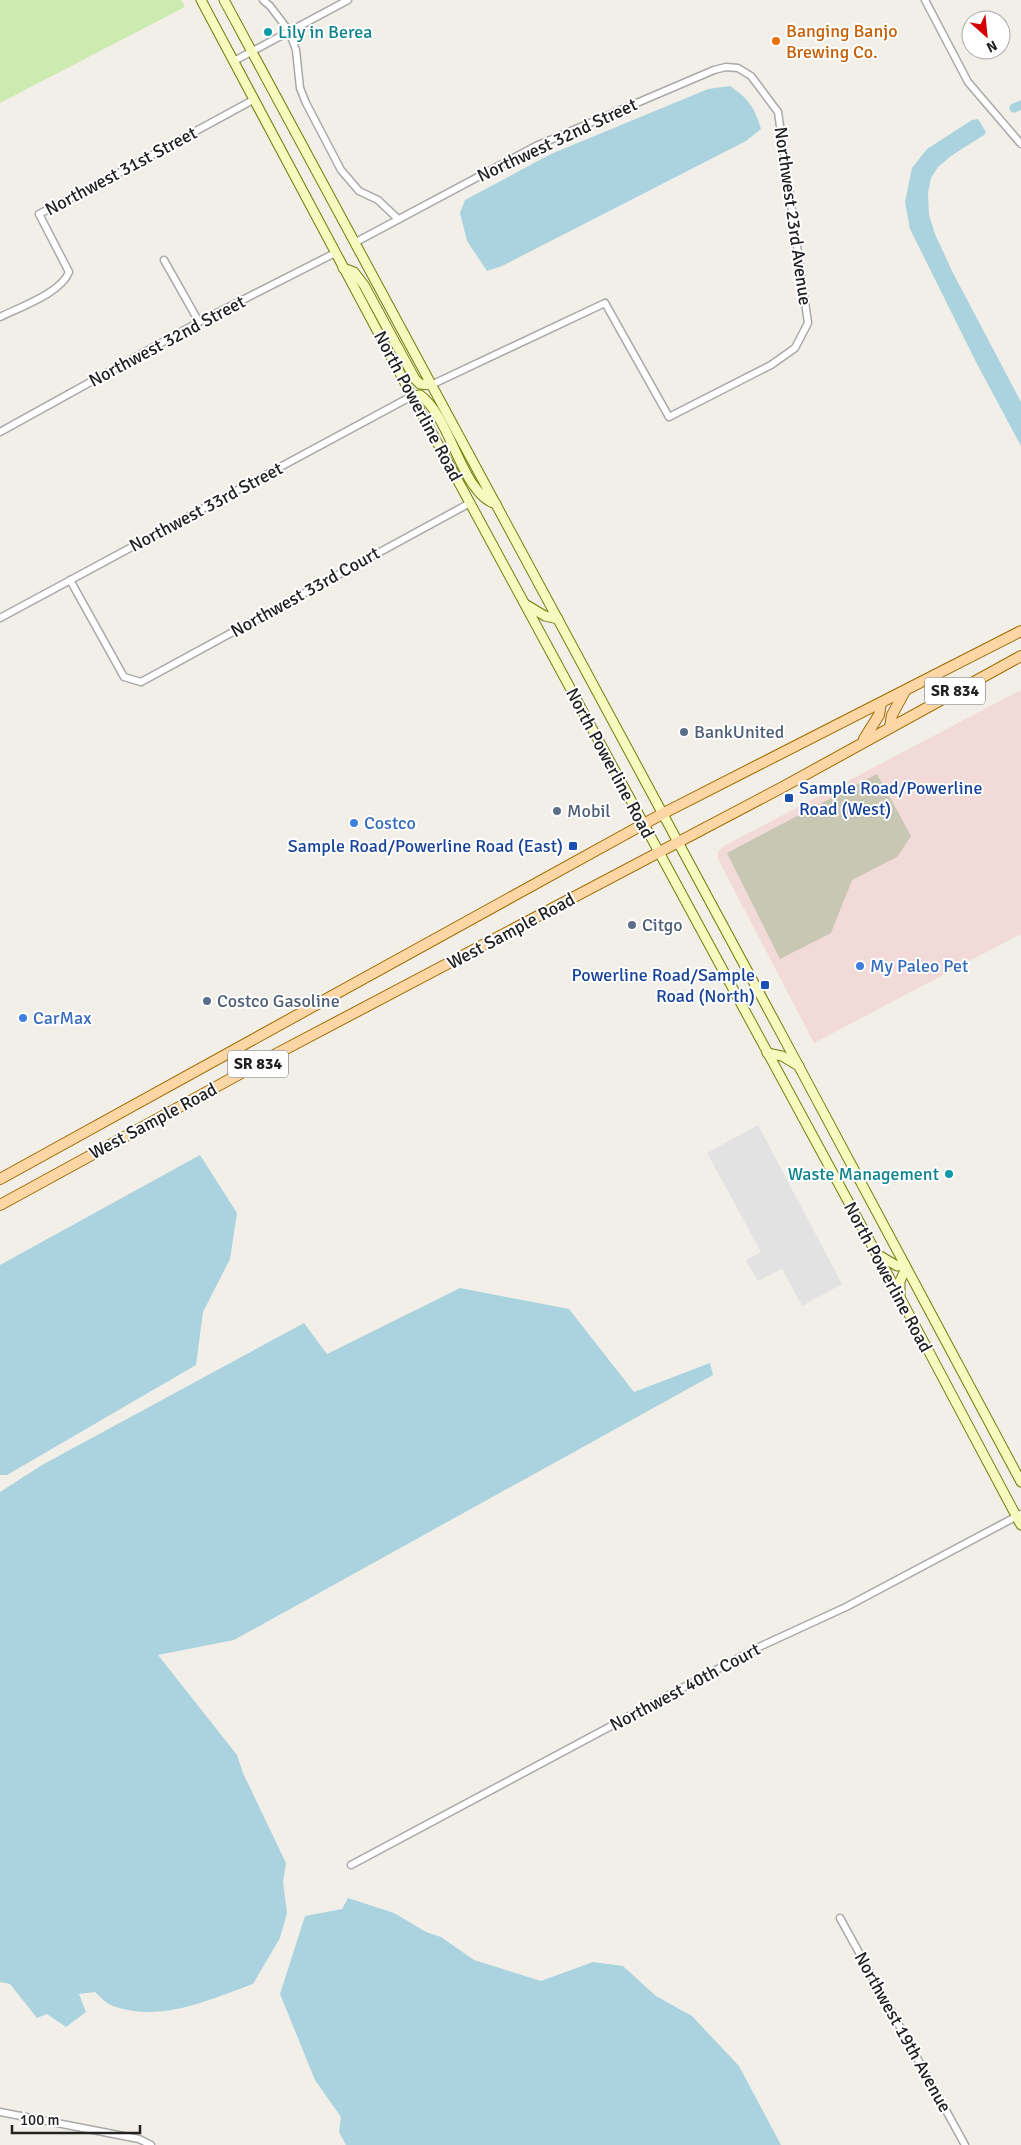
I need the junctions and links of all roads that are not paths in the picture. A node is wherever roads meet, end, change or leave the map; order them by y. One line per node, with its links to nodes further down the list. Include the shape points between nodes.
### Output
1 (201, 0): 8 (main road, North Powerline Road)
2 (224, 0): 7 (main road, North Powerline Road)
3 (262, 0): 6 (street)
4 (348, 0): 6 (street)
5 (925, 0): 11 (street, via 968,82)
6 (289, 31): 7 (street); 12 (street, via 296,50 300,88 341,170 359,191 378,200)
7 (251, 51): 8 (street); 13 (main road, North Powerline Road)
8 (234, 61): 10 (main road, North Powerline Road)
9 (738, 68): 12 (street, Northwest 32nd Street, via 714,70 536,146); 19 (street, Northwest 23rd Avenue, via 751,76 778,112 808,323 795,348 771,366 669,417 605,303)
10 (255, 99): 14 (main road, North Powerline Road); 17 (street, Northwest 31st Street, via 39,214 69,272 65,281 55,289)
11 (1021, 144)
12 (398, 219): 13 (street, Northwest 32nd Street)
13 (356, 242): 19 (main road, North Powerline Road)
14 (335, 253): 16 (main road, North Powerline Road); 18 (street, Northwest 32nd Street)
15 (164, 260): 18 (street)
16 (343, 268): 19 (main road, via 354,272 364,285 415,379 420,384); 20 (main road, North Powerline Road)
17 (0, 317)
18 (200, 322): 21 (street, Northwest 32nd Street)
19 (431, 385): 23 (main road, North Powerline Road)
20 (412, 396): 22 (main road, North Powerline Road); 23 (main road, via 420,395 434,408 474,486 487,501); 24 (street, Northwest 33rd Street)
21 (0, 432)
22 (470, 503): 24 (street, Northwest 33rd Court, via 141,682 124,676); 25 (main road, North Powerline Road)
23 (496, 504): 27 (main road, North Powerline Road)
24 (70, 580): 26 (street, Northwest 33rd Street)
25 (525, 604): 27 (main road); 35 (main road, North Powerline Road)
26 (0, 618)
27 (558, 620): 34 (main road, North Powerline Road)
28 (1021, 631): 30 (main road, West Sample Road / SR 834)
29 (1021, 656): 32 (main road, West Sample Road / SR 834)
30 (906, 690): 31 (main road, West Sample Road / SR 834); 32 (main road, via 896,706)
31 (881, 703): 33 (main road, via 876,720); 34 (main road, West Sample Road / SR 834)
32 (890, 727): 33 (main road, West Sample Road / SR 834)
33 (862, 742): 36 (main road, West Sample Road / SR 834)
34 (662, 814): 35 (main road, West Sample Road / SR 834); 36 (main road, North Powerline Road)
35 (643, 824): 37 (main road, North Powerline Road); 40 (main road, West Sample Road / SR 834)
36 (677, 842): 37 (main road, West Sample Road / SR 834); 39 (main road, North Powerline Road)
37 (658, 852): 38 (main road, North Powerline Road); 41 (main road, West Sample Road / SR 834, via 278,1053)
38 (767, 1053): 39 (main road, via 782,1056); 42 (main road, North Powerline Road)
39 (799, 1066): 43 (main road, North Powerline Road)
40 (0, 1179)
41 (0, 1205)
42 (875, 1252): 43 (main road, via 897,1266); 44 (main road, North Powerline Road)
43 (905, 1266): 44 (main road, via 900,1281); 45 (main road, North Powerline Road)
44 (901, 1300): 46 (main road, North Powerline Road)
45 (1021, 1482)
46 (1020, 1519): 47 (street, Northwest 40th Court, via 759,1647)
47 (351, 1865)
48 (840, 1918): 51 (street, Northwest 19th Avenue)
49 (0, 2112): 50 (street, via 139,2139)
50 (151, 2145)
51 (965, 2145)

